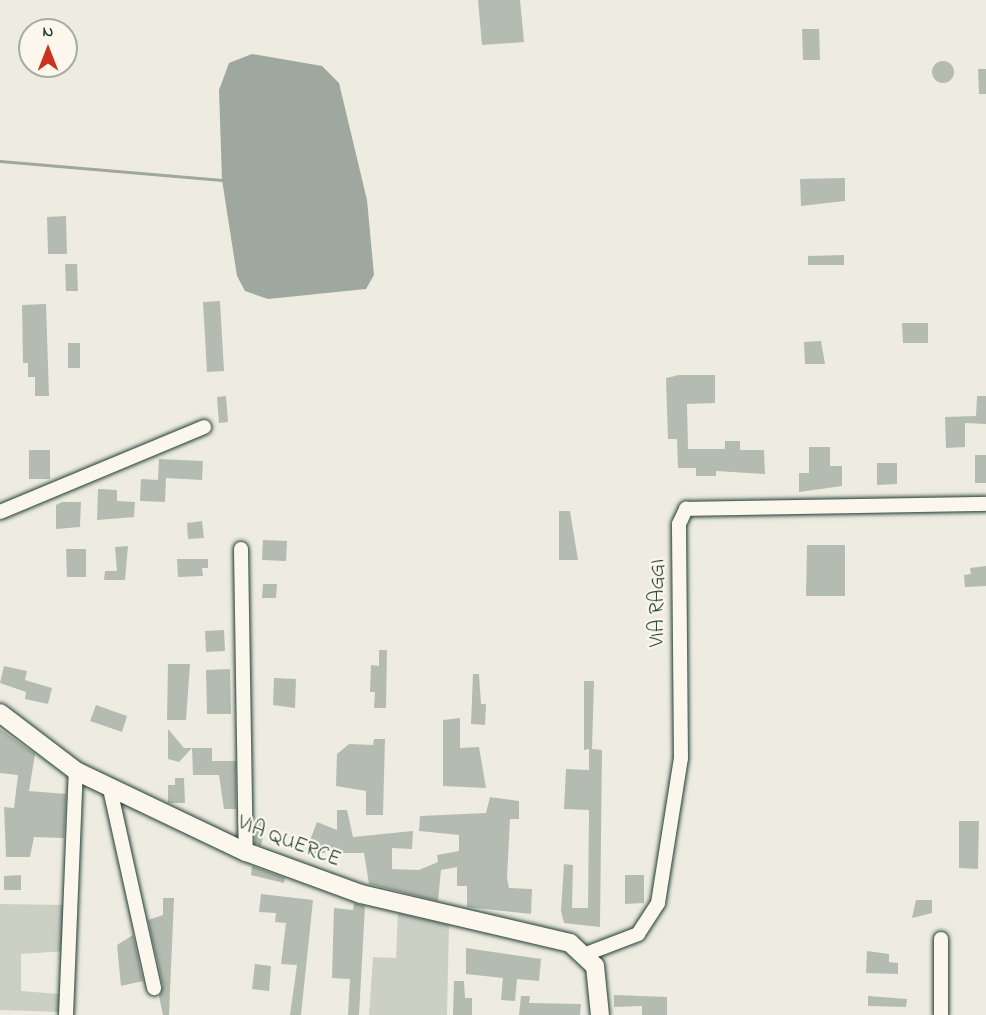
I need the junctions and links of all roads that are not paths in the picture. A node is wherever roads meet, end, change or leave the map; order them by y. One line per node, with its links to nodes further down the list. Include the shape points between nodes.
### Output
1 (204, 427): 3 (street)
2 (986, 504): 10 (street, VIA RAGGI, via 686,509 679,524 681,758 658,903 638,934)
3 (0, 512)
4 (240, 549): 8 (street)
5 (0, 713): 6 (street, VIA QUERCE)
6 (76, 771): 7 (street, VIA QUERCE); 12 (street)
7 (110, 789): 8 (street, VIA QUERCE); 11 (street)
8 (246, 852): 10 (street, VIA QUERCE, via 361,894 557,938)
9 (941, 939): 14 (street)
10 (586, 954): 13 (street, via 595,966)
11 (154, 988)
12 (66, 1015)
13 (600, 1015)
14 (941, 1015)

